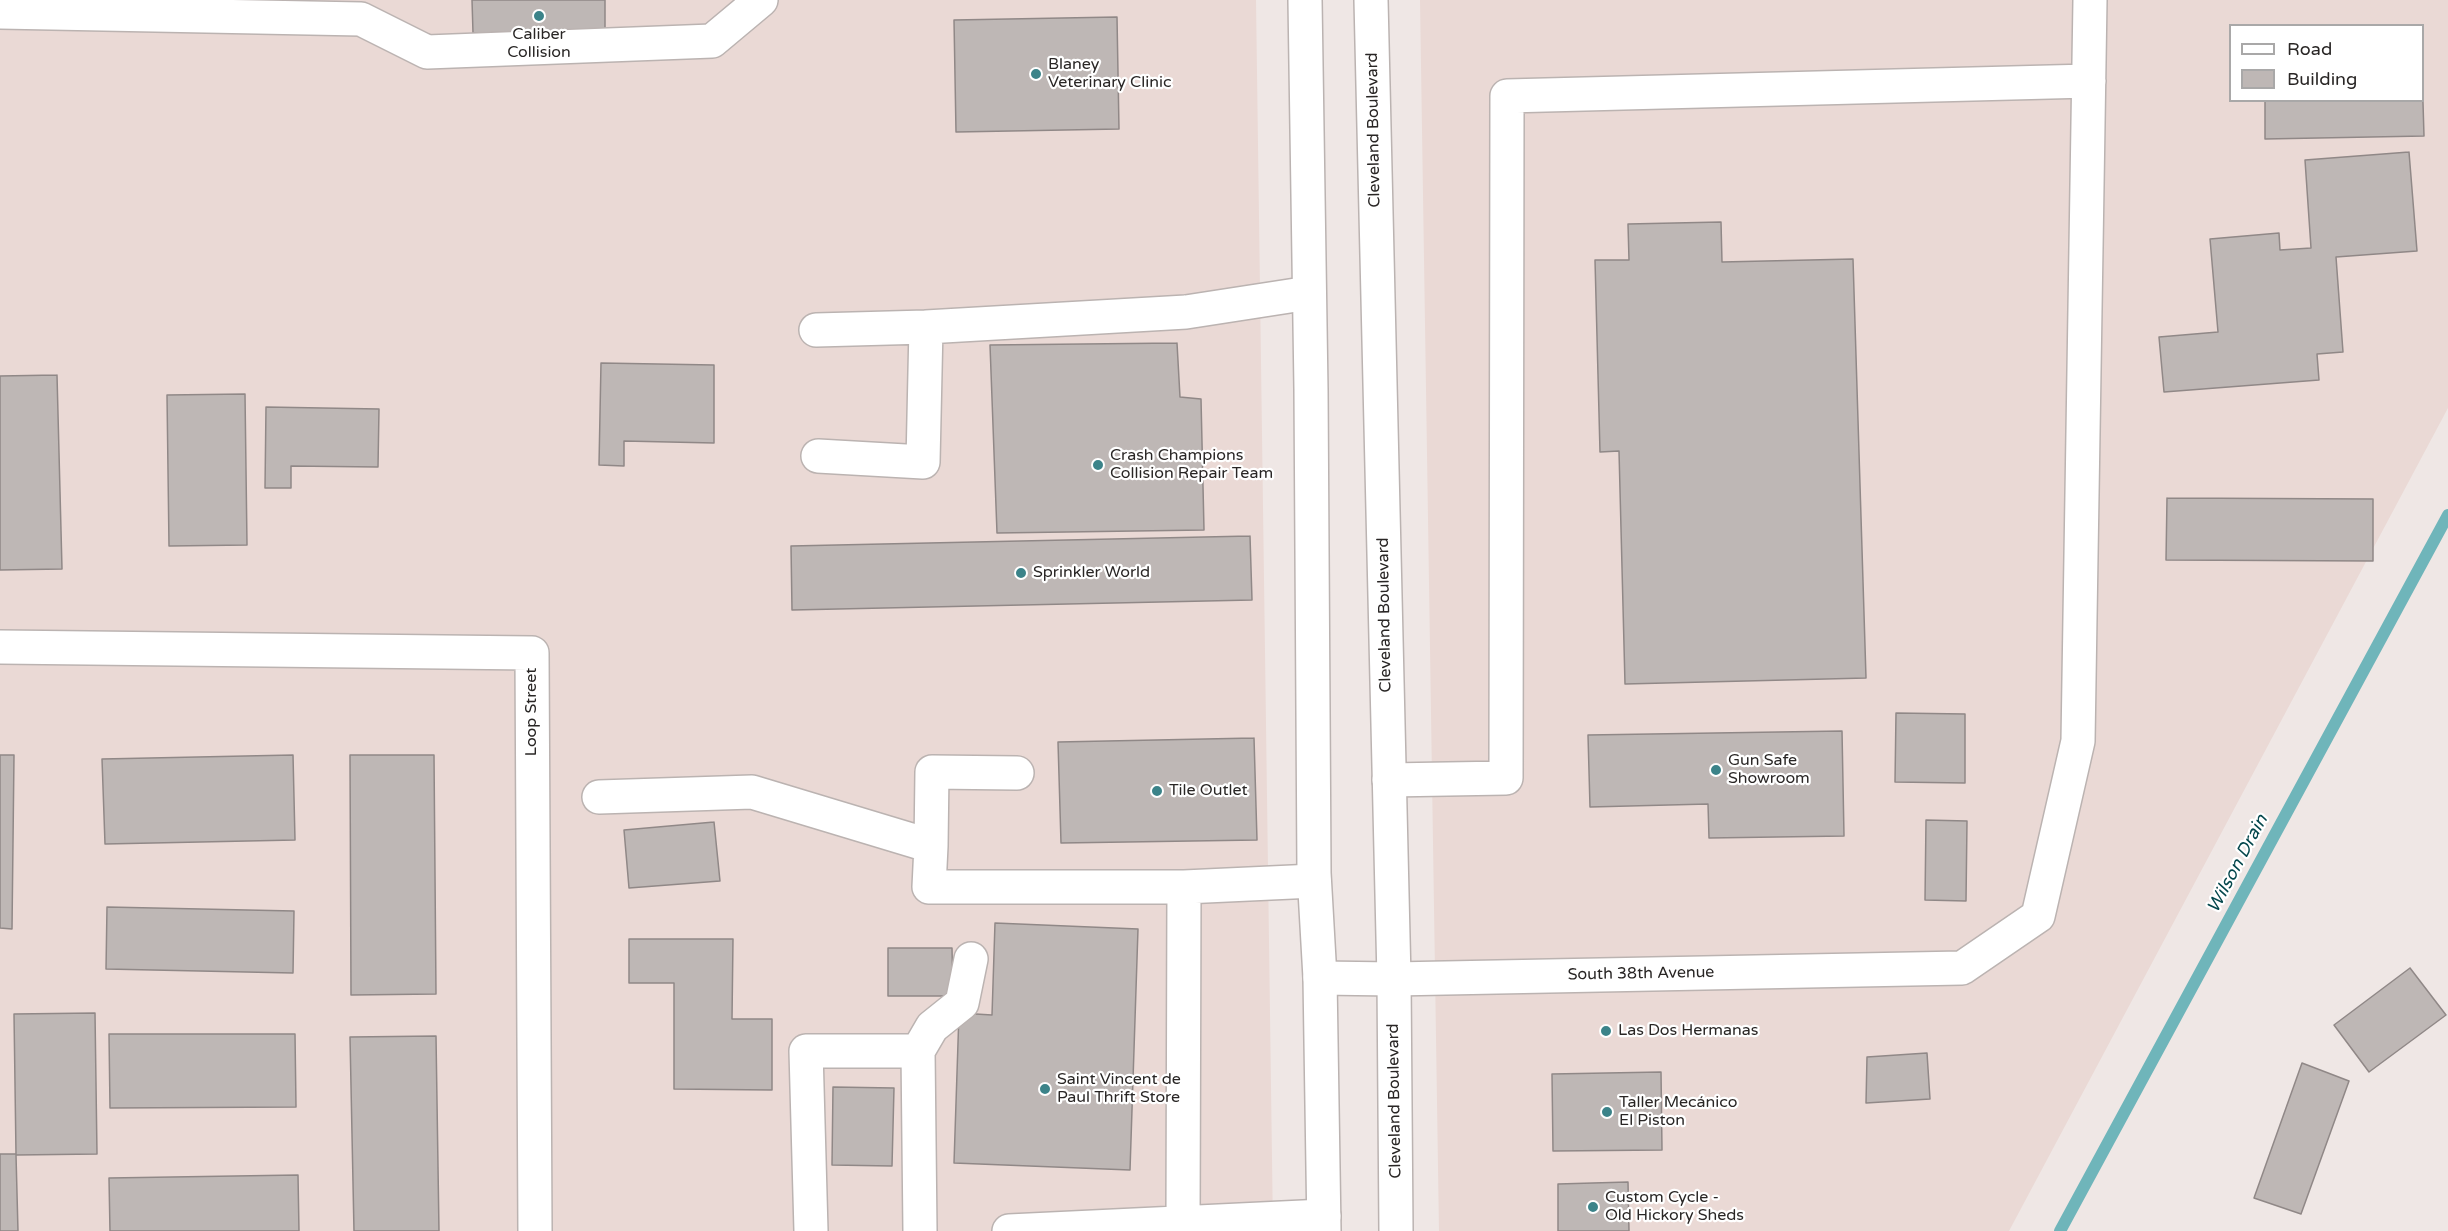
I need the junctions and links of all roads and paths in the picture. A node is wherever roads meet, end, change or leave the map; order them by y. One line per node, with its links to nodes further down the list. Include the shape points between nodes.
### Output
1 (760, 0): 5 (main road, via 711,40 427,52 361,19)
2 (1305, 0): 7 (main road)
3 (1371, 0): 13 (main road, Cleveland Boulevard)
4 (2090, 0): 6 (main road)
5 (0, 12)
6 (2089, 81): 13 (main road, via 1507,96 1506,778); 20 (main road, South 38th Avenue, via 2078,741 2038,915 1962,968)
7 (1309, 293): 8 (main road, via 1186,312); 16 (main road)
8 (926, 327): 9 (main road); 10 (main road, via 923,462)
9 (816, 330)
10 (818, 456)
11 (0, 647): 24 (main road, Loop Street, via 532,653)
12 (1017, 773): 15 (main road, via 932,772)
13 (1389, 780): 20 (main road, Cleveland Boulevard)
14 (599, 797): 15 (main road, via 752,792)
15 (931, 846): 17 (main road, via 929,887)
16 (1314, 881): 17 (main road); 19 (main road)
17 (1184, 887): 22 (main road)
18 (971, 959): 21 (main road, via 962,1003 932,1027)
19 (1320, 978): 20 (main road, South 38th Avenue); 23 (main road)
20 (1394, 980): 28 (main road, Cleveland Boulevard)
21 (918, 1051): 25 (main road, via 806,1051); 26 (main road)
22 (1183, 1222): 23 (main road); 27 (main road)
23 (1324, 1223)
24 (535, 1231)
25 (811, 1231)
26 (920, 1231)
27 (1009, 1231)
28 (1396, 1231)

